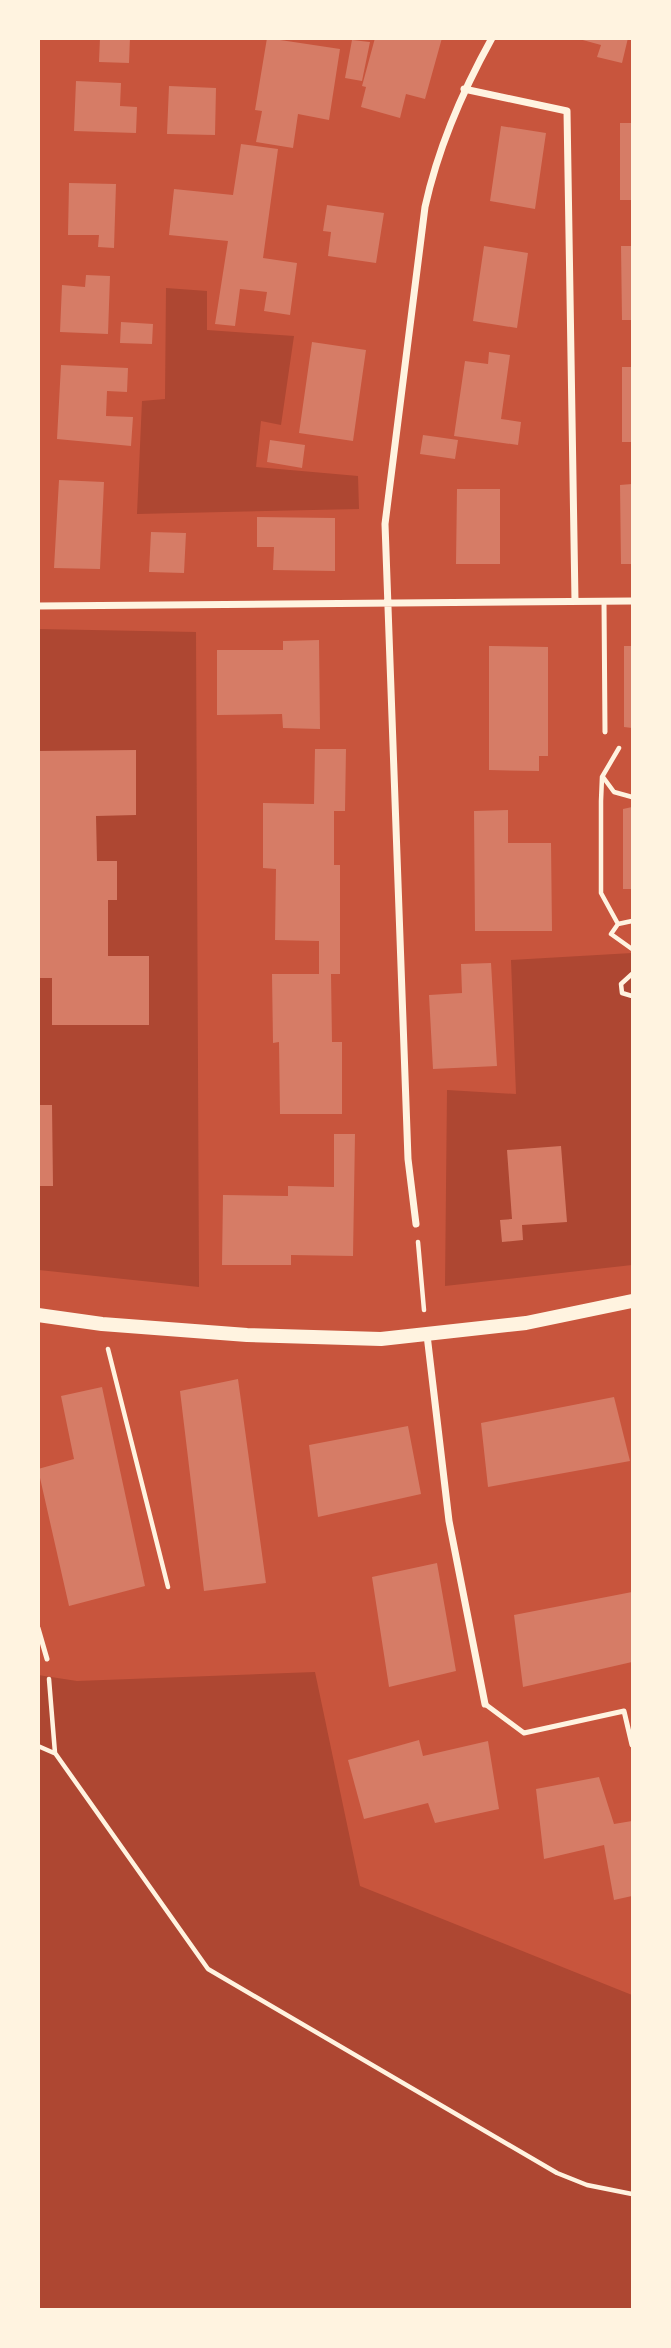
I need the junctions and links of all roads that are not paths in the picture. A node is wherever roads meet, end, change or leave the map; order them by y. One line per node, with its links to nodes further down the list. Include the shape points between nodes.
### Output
1 (492, 38): 2 (street)
2 (464, 89): 3 (street, via 425,208 388,482); 4 (street, via 567,111)
3 (386, 601): 4 (street); 7 (street); 9 (street, via 408,1159)
4 (575, 601): 5 (street)
5 (604, 601): 6 (street); 8 (lane)
6 (632, 601)
7 (38, 606)
8 (605, 733)
9 (416, 1224)
10 (632, 1301): 12 (main road, via 526,1323)
11 (38, 1315): 12 (main road, via 102,1324 354,1339)
12 (427, 1335): 15 (street, via 449,1521)
13 (38, 1628): 14 (lane)
14 (47, 1659)
15 (485, 1704): 16 (lane, via 524,1733 624,1711)
16 (632, 1745)

